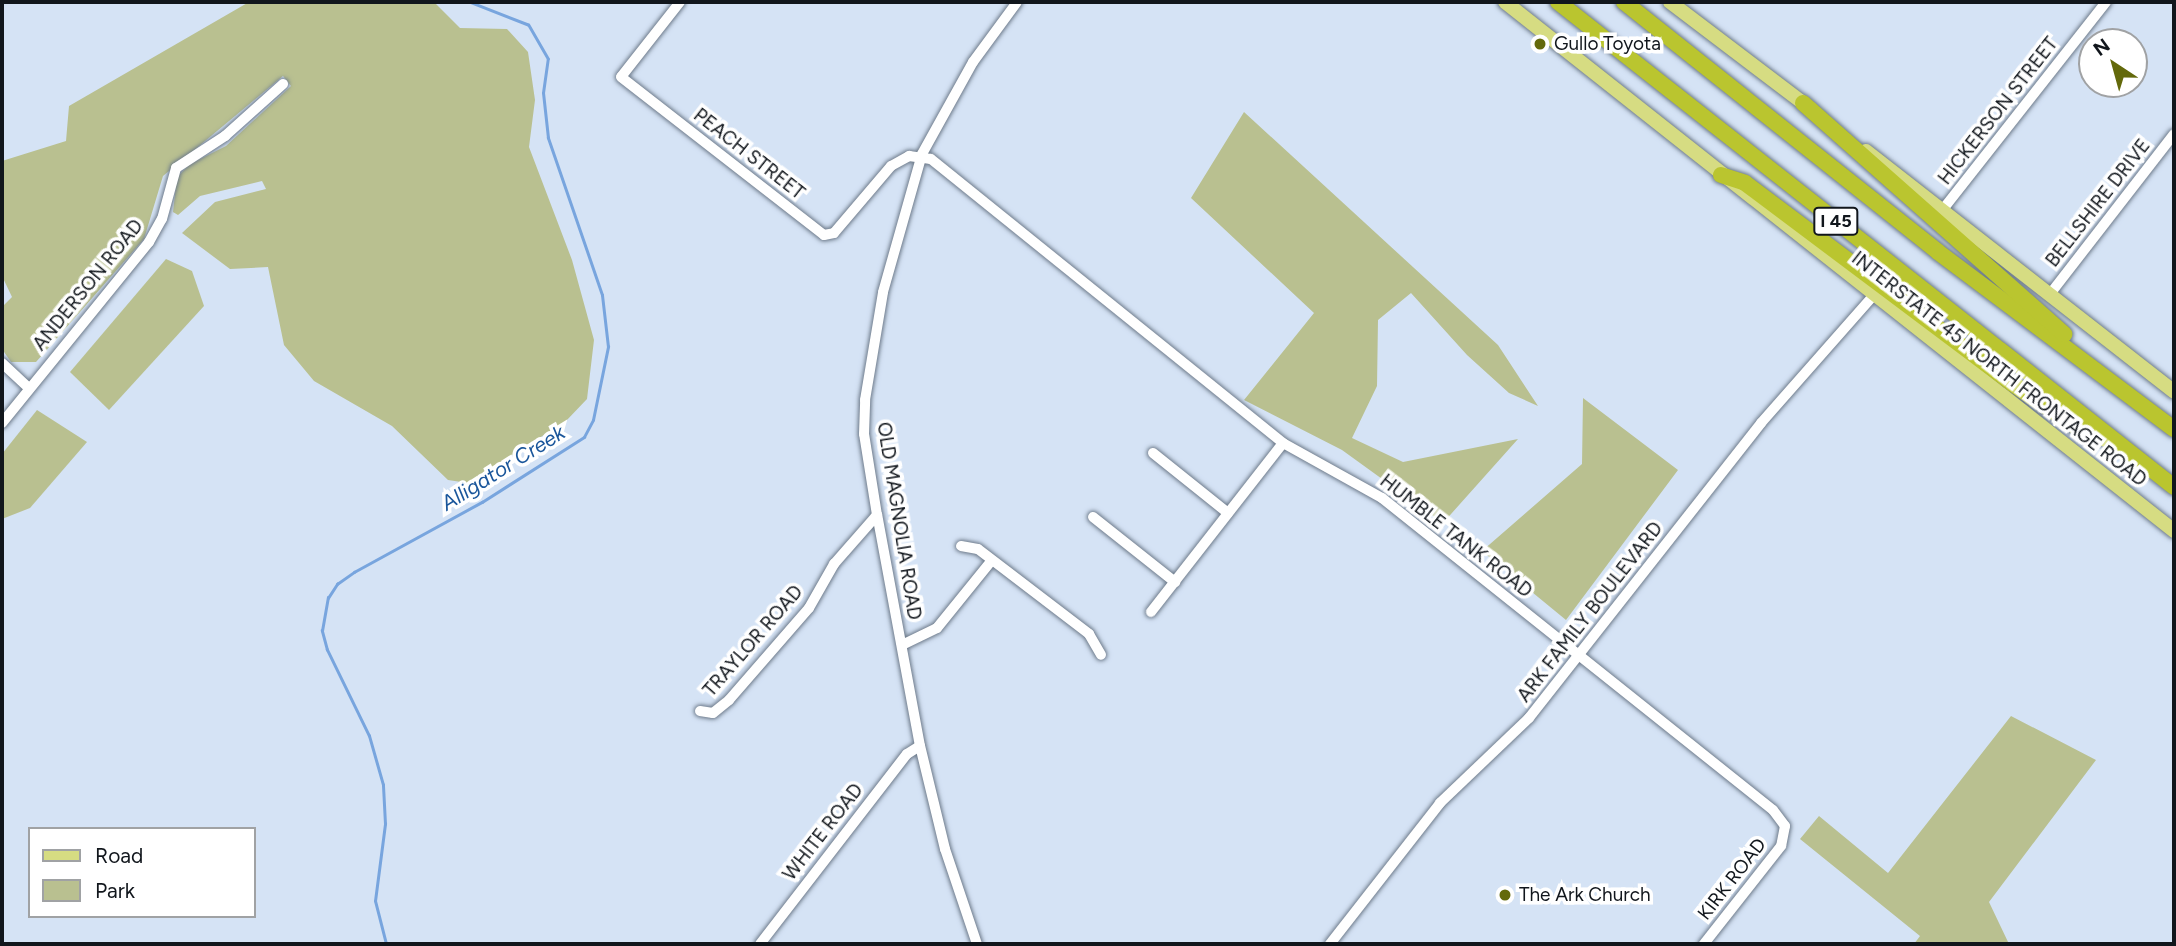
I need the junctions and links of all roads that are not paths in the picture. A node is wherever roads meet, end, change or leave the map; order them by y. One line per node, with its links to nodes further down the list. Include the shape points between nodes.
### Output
1 (680, 2): 11 (street, PEACH STREET, via 621,77 827,237 891,166)
2 (1017, 2): 11 (street, OLD MAGNOLIA ROAD, via 973,62)
3 (1505, 2): 12 (main road, INTERSTATE 45 NORTH FRONTAGE ROAD)
4 (1558, 2): 22 (highway, I 45)
5 (1623, 2): 19 (highway, I 45, via 1938,252)
6 (1670, 2): 9 (main road)
7 (2106, 2): 13 (street, HICKERSON STREET)
8 (283, 84): 17 (street, ANDERSON ROAD, via 225,136 176,167 162,219 149,243)
9 (1803, 103): 13 (main road); 19 (highway)
10 (2174, 134): 14 (street, BELLSHIRE DRIVE)
11 (922, 154): 23 (street, HUMBLE TANK ROAD); 27 (street, OLD MAGNOLIA ROAD, via 883,292 867,372 864,433)
12 (1721, 175): 15 (main road, INTERSTATE 45 NORTH FRONTAGE ROAD); 22 (highway, via 1745,183 2012,384 2086,433)
13 (1944, 208): 14 (main road)
14 (2050, 294): 18 (main road)
15 (1873, 296): 29 (main road, INTERSTATE 45 NORTH FRONTAGE ROAD); 36 (street, ARK FAMILY BOULEVARD, via 1761,424)
16 (2, 363): 17 (street)
17 (29, 387): 20 (street, ANDERSON ROAD)
18 (2174, 392)
19 (2145, 405): 21 (highway, I 45)
20 (2, 424)
21 (2174, 429)
22 (2114, 440): 25 (highway, I 45)
23 (1283, 443): 26 (street); 36 (street, HUMBLE TANK ROAD, via 1382,498)
24 (1153, 453): 26 (street)
25 (2174, 487)
26 (1228, 513): 32 (street)
27 (877, 515): 34 (street, OLD MAGNOLIA ROAD); 37 (street, TRAYLOR ROAD, via 834,564 809,608 729,700 713,713)
28 (1093, 517): 32 (street)
29 (2174, 531)
30 (961, 546): 31 (street, via 973,546)
31 (992, 560): 34 (street, via 937,628); 35 (street, via 1089,634)
32 (1175, 582): 33 (street)
33 (1152, 612)
34 (902, 645): 38 (street, OLD MAGNOLIA ROAD)
35 (1101, 655)
36 (1579, 655): 39 (street, HUMBLE TANK ROAD, via 1773,810); 42 (street, ARK FAMILY BOULEVARD, via 1529,718 1440,803)
37 (700, 711)
38 (920, 746): 40 (street, WHITE ROAD, via 907,754); 41 (street, OLD MAGNOLIA ROAD, via 945,849)
39 (1786, 834): 43 (street, KIRK ROAD)
40 (760, 944)
41 (977, 944)
42 (1330, 944)
43 (1704, 944)

